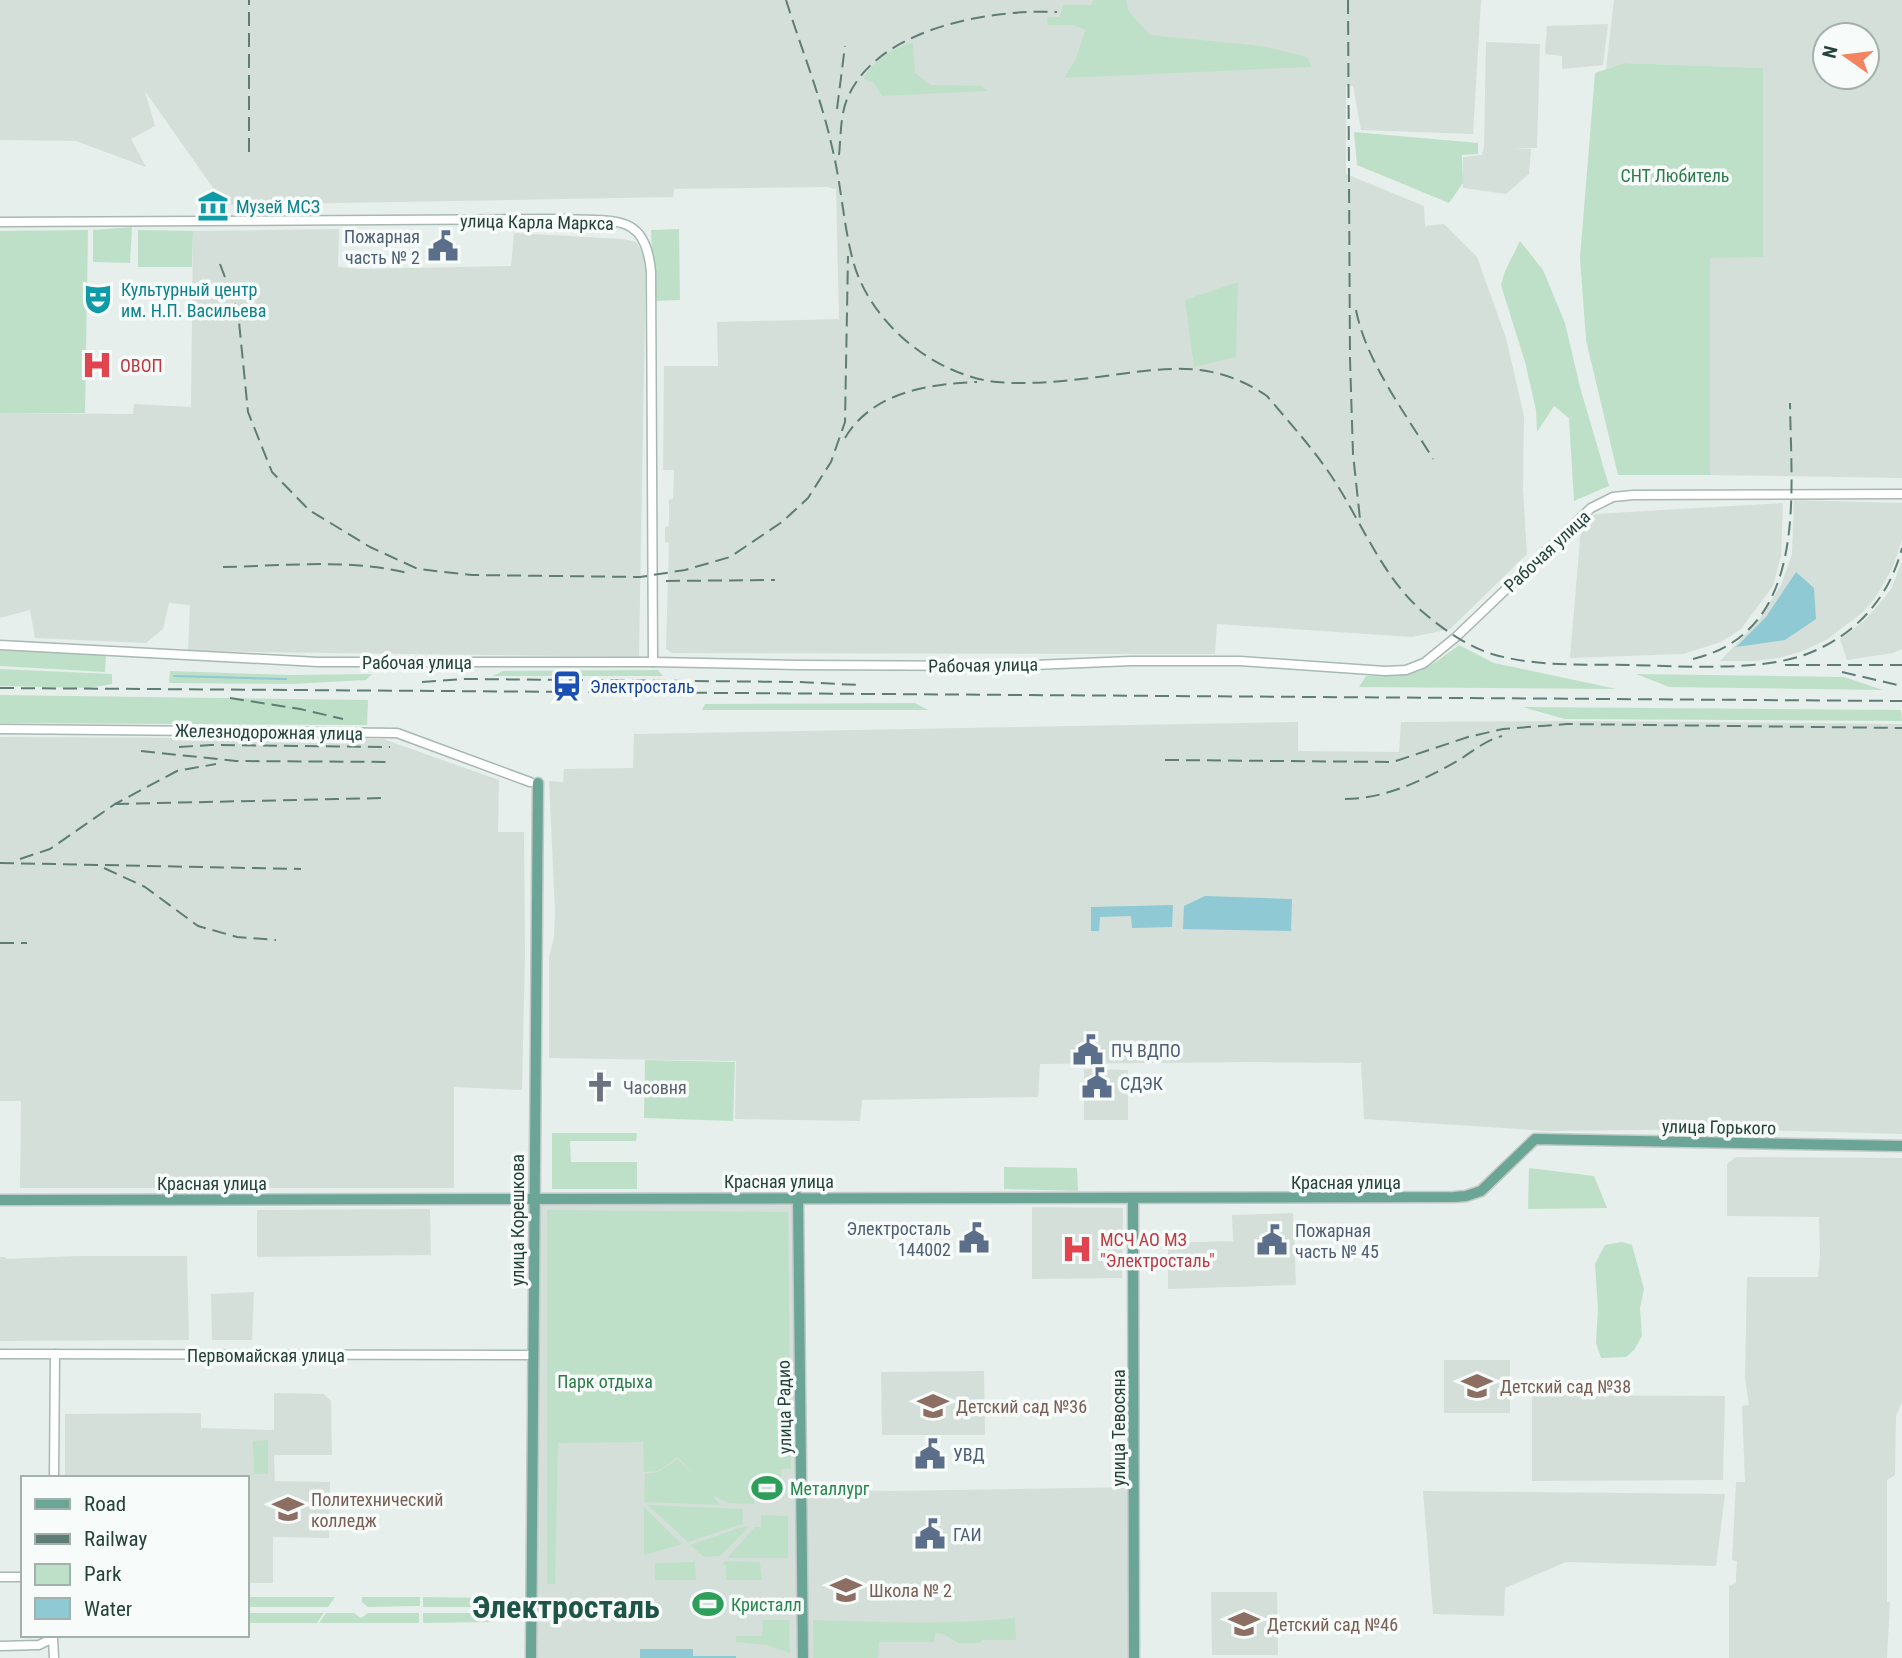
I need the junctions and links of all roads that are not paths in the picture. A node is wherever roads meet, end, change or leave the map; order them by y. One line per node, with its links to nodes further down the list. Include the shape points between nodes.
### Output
1 (0, 222): 4 (street, улица Карла Маркса, via 566,219 628,225 645,239 651,272)
2 (1902, 494): 4 (street, Рабочая улица, via 1613,497 1591,508 1456,637 1424,663 1406,670 1240,660 1007,666)
3 (0, 645): 4 (street, Рабочая улица, via 318,662)
4 (653, 662)
5 (0, 729): 6 (street, Железнодорожная улица, via 397,733)
6 (534, 782): 10 (main road, улица Корешкова)
7 (1535, 1139): 8 (main road, улица Горького); 11 (main road, Красная улица, via 1481,1191 1466,1196)
8 (1902, 1146)
9 (798, 1197): 10 (main road, Красная улица); 11 (main road, Красная улица); 22 (main road, улица Радио)
10 (533, 1198): 12 (main road, Красная улица); 15 (main road, улица Корешкова)
11 (1133, 1198): 23 (main road, улица Тевосяна)
12 (0, 1200)
13 (0, 1354): 14 (street, Первомайская улица)
14 (55, 1354): 15 (street, Первомайская улица); 16 (street)
15 (532, 1355): 21 (main road, улица Корешкова)
16 (54, 1476)
17 (0, 1577): 18 (street)
18 (21, 1577)
19 (0, 1646): 20 (street, via 39,1645 53,1638)
20 (54, 1658)
21 (531, 1658)
22 (803, 1658)
23 (1134, 1658)

